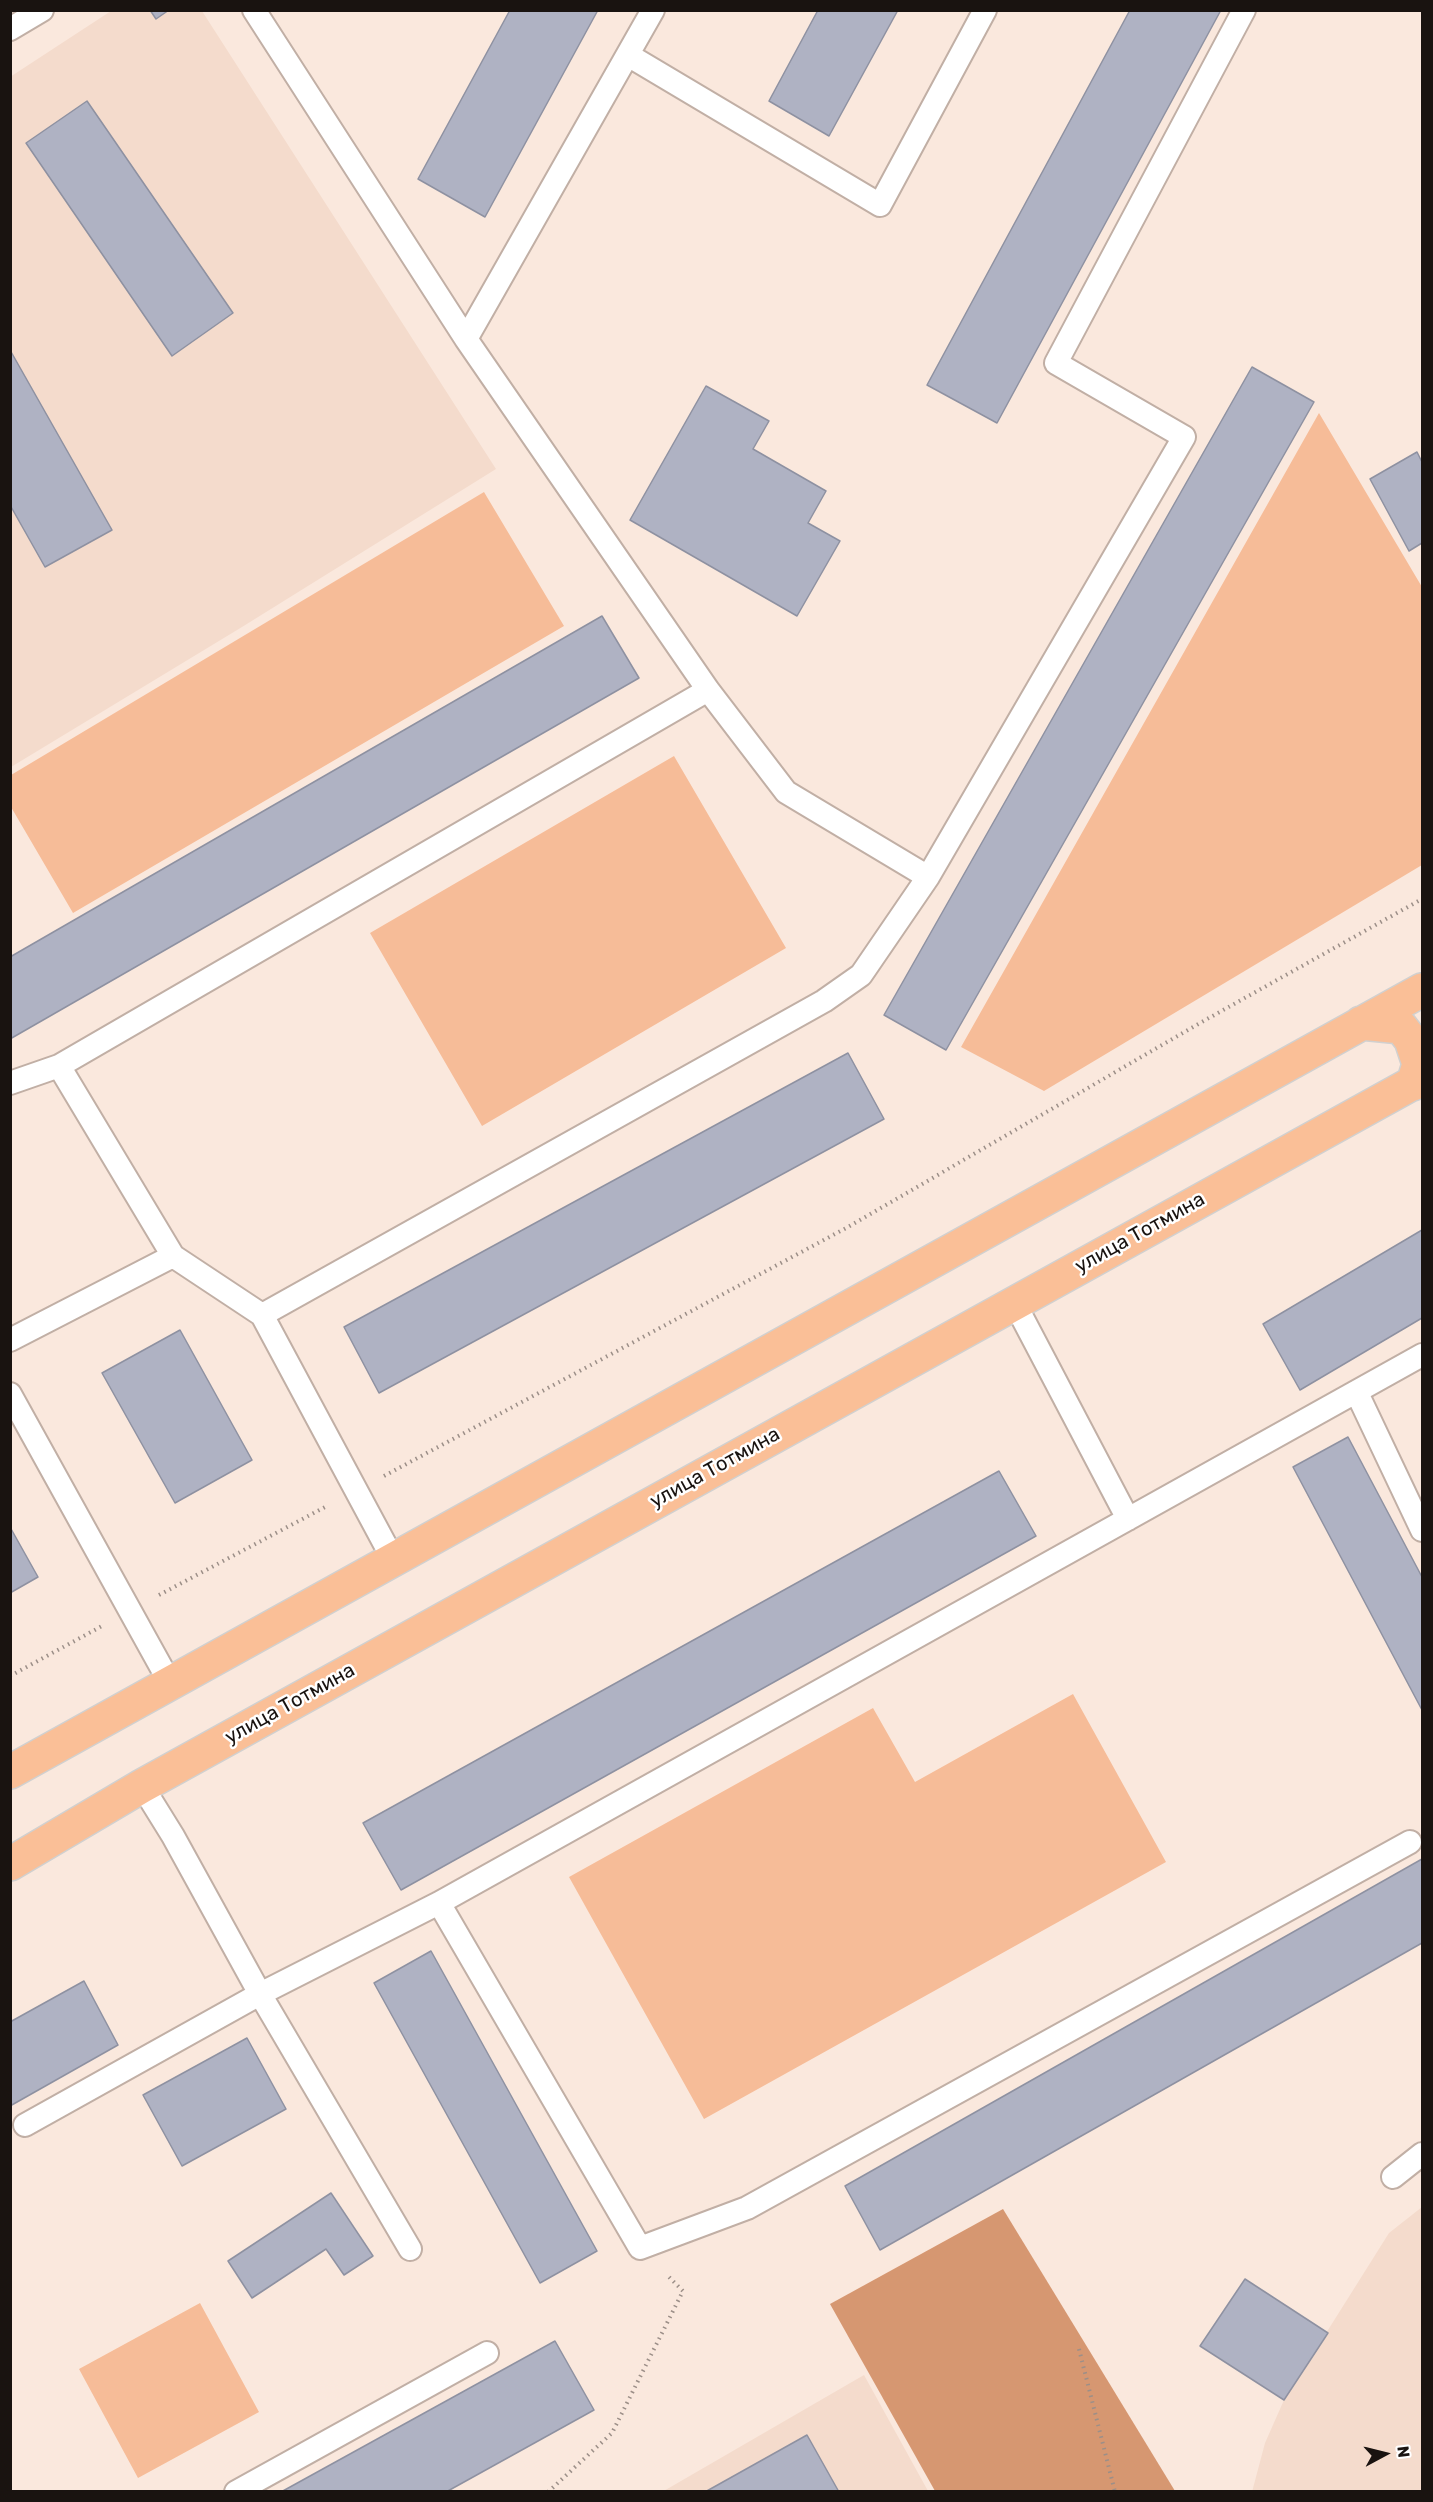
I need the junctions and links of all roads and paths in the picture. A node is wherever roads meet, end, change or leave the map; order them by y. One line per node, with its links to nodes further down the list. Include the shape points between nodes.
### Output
1 (42, 10): 6 (lane)
2 (254, 10): 8 (lane)
3 (653, 10): 7 (lane)
4 (985, 10): 7 (lane, via 879,206)
5 (1244, 10): 10 (lane, via 1056,363 1184,437)
6 (10, 29)
7 (628, 55): 8 (lane)
8 (466, 339): 9 (lane)
9 (708, 690): 10 (lane, via 786,792); 14 (lane)
10 (928, 877): 19 (lane, via 861,975 824,1001)
11 (1422, 899): 24 (path, via 848,1227)
12 (1422, 990): 13 (main road)
13 (1361, 1023): 15 (main road, via 1401,1027 1411,1040 1419,1064); 27 (main road)
14 (59, 1065): 16 (lane); 17 (lane)
15 (1418, 1081): 18 (main road, улица Тотмина)
16 (10, 1083)
17 (173, 1256): 19 (lane); 20 (lane)
18 (1014, 1302): 25 (lane); 32 (main road, улица Тотмина)
19 (262, 1315): 24 (lane)
20 (10, 1340)
21 (1422, 1355): 22 (lane)
22 (1357, 1393): 25 (lane); 26 (lane)
23 (10, 1394): 28 (lane)
24 (355, 1491): 27 (lane); 28 (path)
25 (1128, 1519): 35 (lane)
26 (1422, 1530)
27 (394, 1561): 30 (main road)
28 (129, 1611): 29 (path); 30 (lane)
29 (10, 1676)
30 (170, 1683): 31 (main road)
31 (10, 1772)
32 (142, 1786): 34 (main road, улица Тотмина); 36 (lane)
33 (1410, 1842): 40 (lane, via 747,2208)
34 (10, 1864)
35 (439, 1903): 36 (lane); 40 (lane)
36 (260, 1994): 37 (lane); 41 (lane)
37 (25, 2125)
38 (1422, 2154): 39 (lane)
39 (1393, 2177)
40 (640, 2248): 45 (path, via 683,2290 612,2433)
41 (411, 2249)
42 (1079, 2349): 46 (path)
43 (487, 2353): 44 (lane)
44 (236, 2492)
45 (548, 2492)
46 (1115, 2492)

